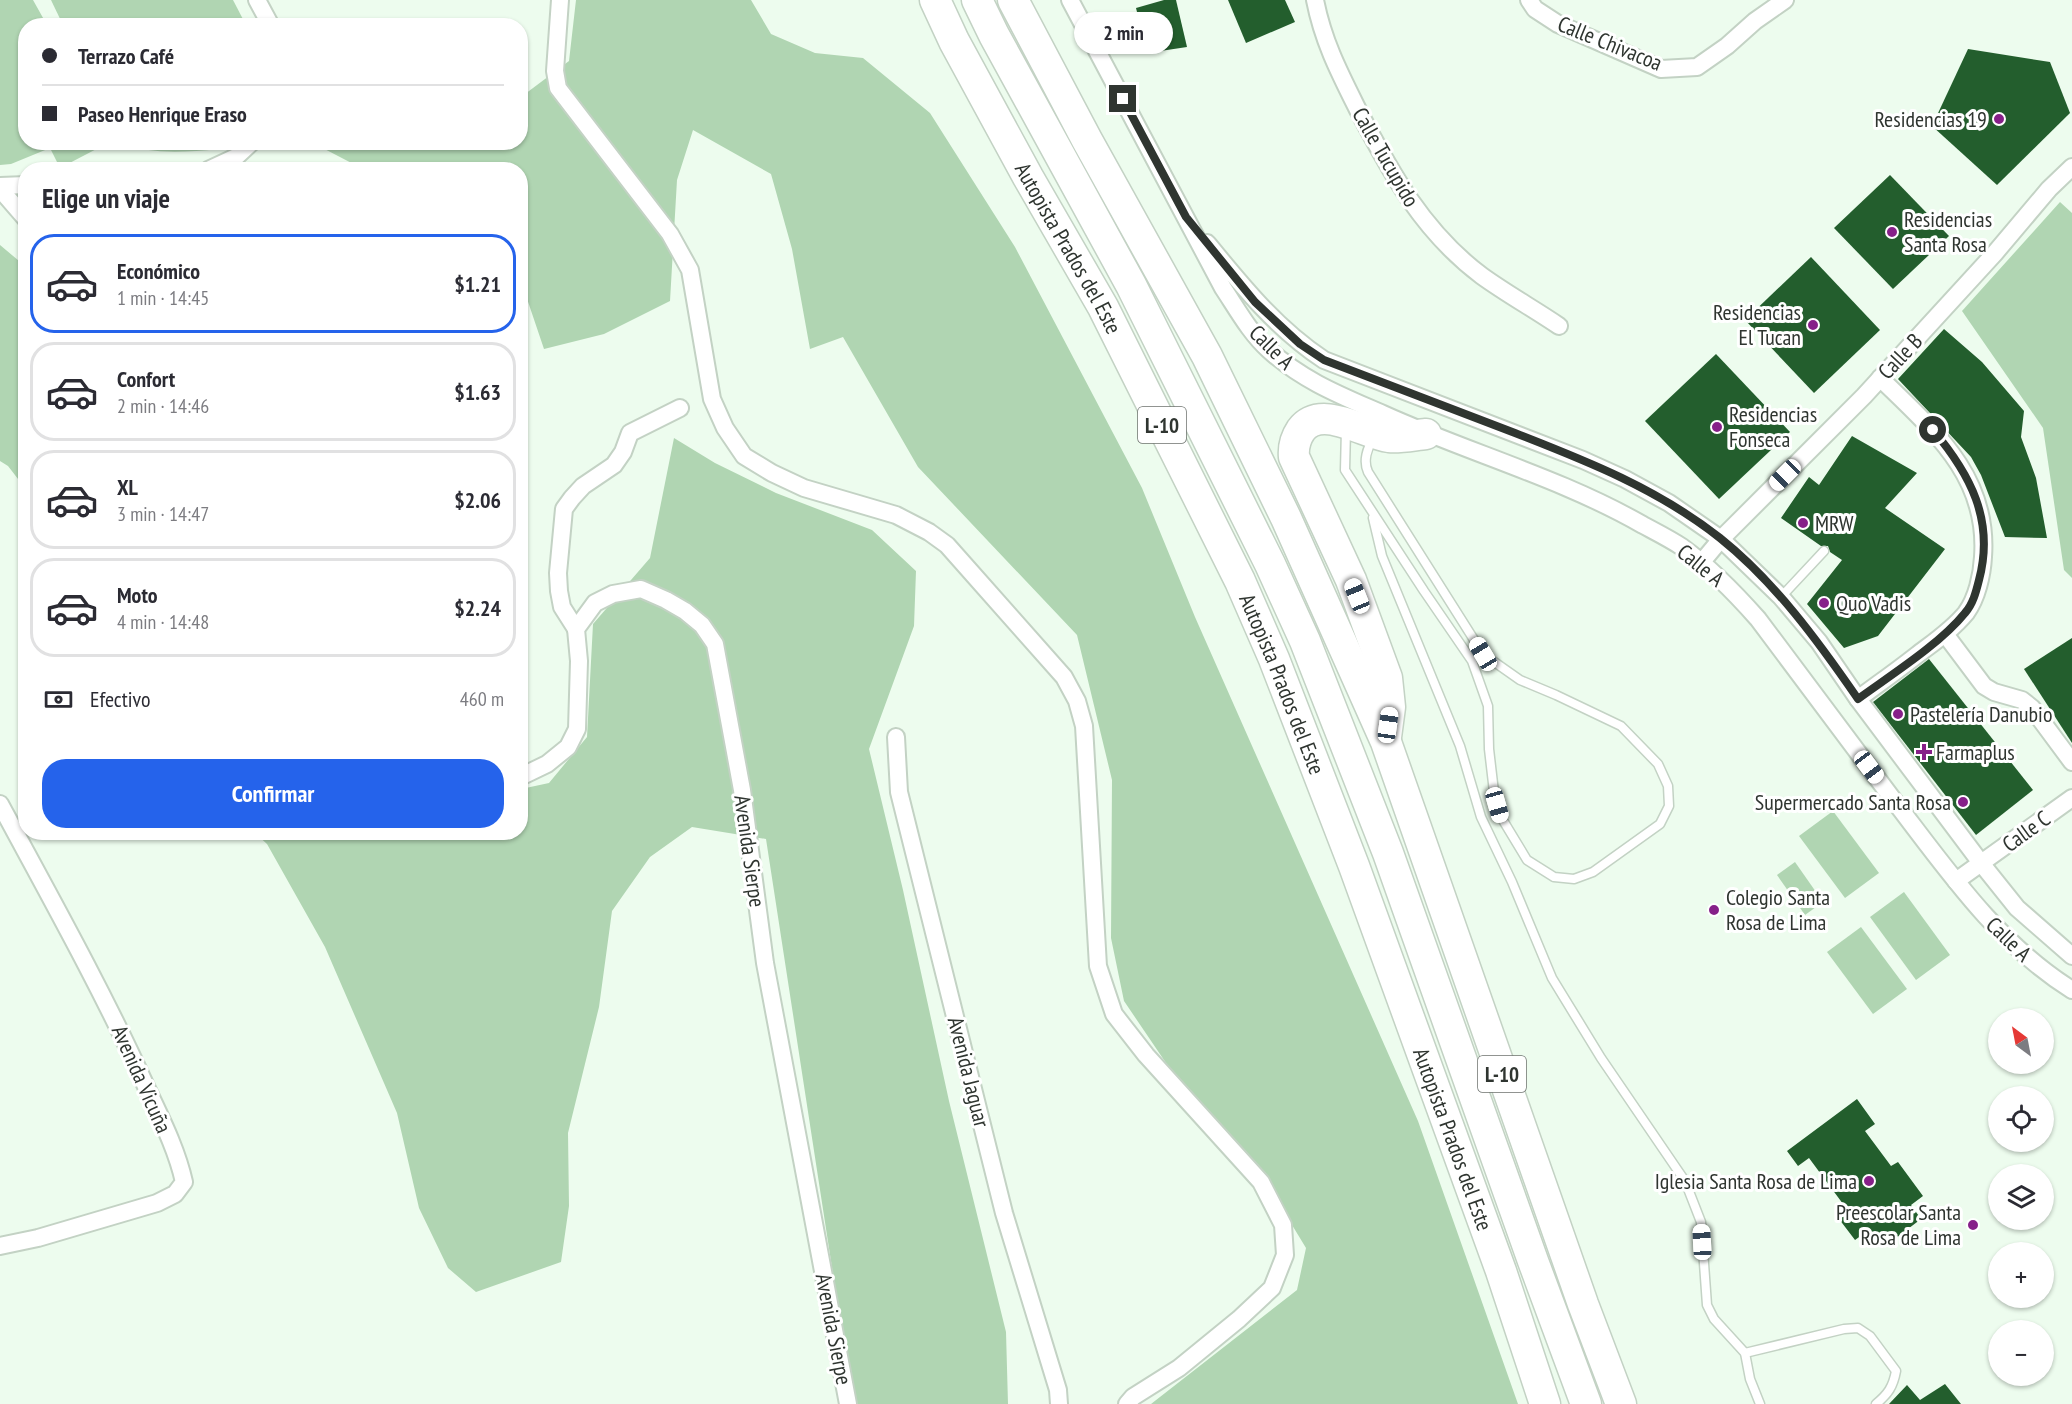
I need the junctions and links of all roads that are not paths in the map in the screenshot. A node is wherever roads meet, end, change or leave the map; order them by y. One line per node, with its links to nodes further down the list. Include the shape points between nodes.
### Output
1 (256, 0): 10 (street)
2 (560, 0): 50 (street, via 555,71 558,88 670,234 690,270 712,399 744,456 804,488 896,515 947,545 1064,677 1077,701 1084,726 1098,966 1114,1014 1261,1182 1283,1225 1285,1255 1272,1288 1179,1368)
3 (935, 0): 51 (highway, Autopista Prados del Este / L-10, via 959,51 1103,307 1240,581 1274,659 1501,1271)
4 (977, 0): 52 (highway, Autopista Prados del Este / L-10, via 1131,285 1305,641 1388,853)
5 (1013, 0): 33 (highway, via 1207,356 1286,518)
6 (1070, 0): 17 (street)
7 (1315, 0): 18 (street, Calle Tucupido, via 1319,25 1345,84 1400,188 1422,218 1482,276)
8 (1529, 0): 9 (street, Calle Chivacoa, via 1535,9 1558,24 1661,69 1697,67)
9 (1785, 0)
10 (266, 18)
11 (243, 150): 12 (street)
12 (225, 162)
13 (2072, 167): 19 (street, Calle B)
14 (18, 186): 15 (street)
15 (0, 188): 16 (street)
16 (18, 209)
17 (1186, 217): 23 (street, Calle A, via 1222,288 1267,349 1308,380); 25 (street, Calle A, via 1255,302 1300,344 1324,360 1625,478)
18 (1559, 326)
19 (1880, 378): 25 (street, Calle B); 30 (street, via 1946,446 1967,478 1980,509 1985,537 1979,583 1966,612)
20 (680, 408): 29 (street, via 630,433 614,465 584,486 564,509 559,591 562,607)
21 (1344, 423): 22 (highway); 24 (lane, via 1345,470); 33 (highway, via 1325,419 1307,424 1296,440 1294,457 1351,580 1387,678 1390,707)
22 (1378, 434): 23 (highway); 39 (lane, via 1368,447 1368,472 1483,654 1520,680 1622,726 1658,764 1668,786 1669,806 1660,824 1593,873 1574,879 1554,878 1527,860)
23 (1426, 434): 27 (street, Calle A, via 1600,501 1681,547)
24 (1372, 512): 38 (lane, via 1382,556 1460,746); 39 (lane, via 1472,661 1488,706 1494,792)
25 (1721, 538): 27 (street, Calle B); 28 (street, Calle A)
26 (1824, 551): 28 (lane)
27 (1701, 563): 43 (street, Calle A, via 1728,585 1758,620)
28 (1781, 597): 31 (street, Calle A, via 1819,642)
29 (576, 629): 35 (street, via 577,729 567,747); 48 (street, Avenida Sierpe, via 595,603 613,594 641,589 685,611 702,625 715,644 742,790 765,963)
30 (1945, 634): 31 (street); 34 (street, via 1984,686 2022,700 2032,708)
31 (1858, 699): 42 (street, Calle A)
32 (896, 737): 49 (street, Avenida Jaguar, via 899,792 1004,1214)
33 (1386, 742): 53 (highway, L-10)
34 (2072, 762)
35 (528, 773)
36 (2072, 798): 42 (street, Calle C)
37 (0, 804): 40 (street, Avenida Vicuña)
38 (1481, 817): 39 (lane); 47 (lane, via 1552,978 1685,1181 1701,1222 1707,1305 1714,1319)
39 (1501, 817)
40 (18, 838)
41 (19, 840): 46 (street, Avenida Vicuña, via 116,1021 180,1164 184,1182 175,1194 157,1203 61,1232)
42 (1981, 863): 43 (street, Calle C); 44 (street, Calle A, via 2017,908)
43 (1956, 881): 45 (street, Calle A, via 2015,948)
44 (2072, 956)
45 (2072, 990)
46 (0, 1245)
47 (1745, 1353): 54 (lane); 55 (lane, via 1858,1328 1870,1336 1896,1371 1894,1385)
48 (848, 1404)
49 (1059, 1404)
50 (1127, 1404)
51 (1545, 1404)
52 (1586, 1404)
53 (1621, 1404)
54 (1760, 1404)
55 (1876, 1404)

